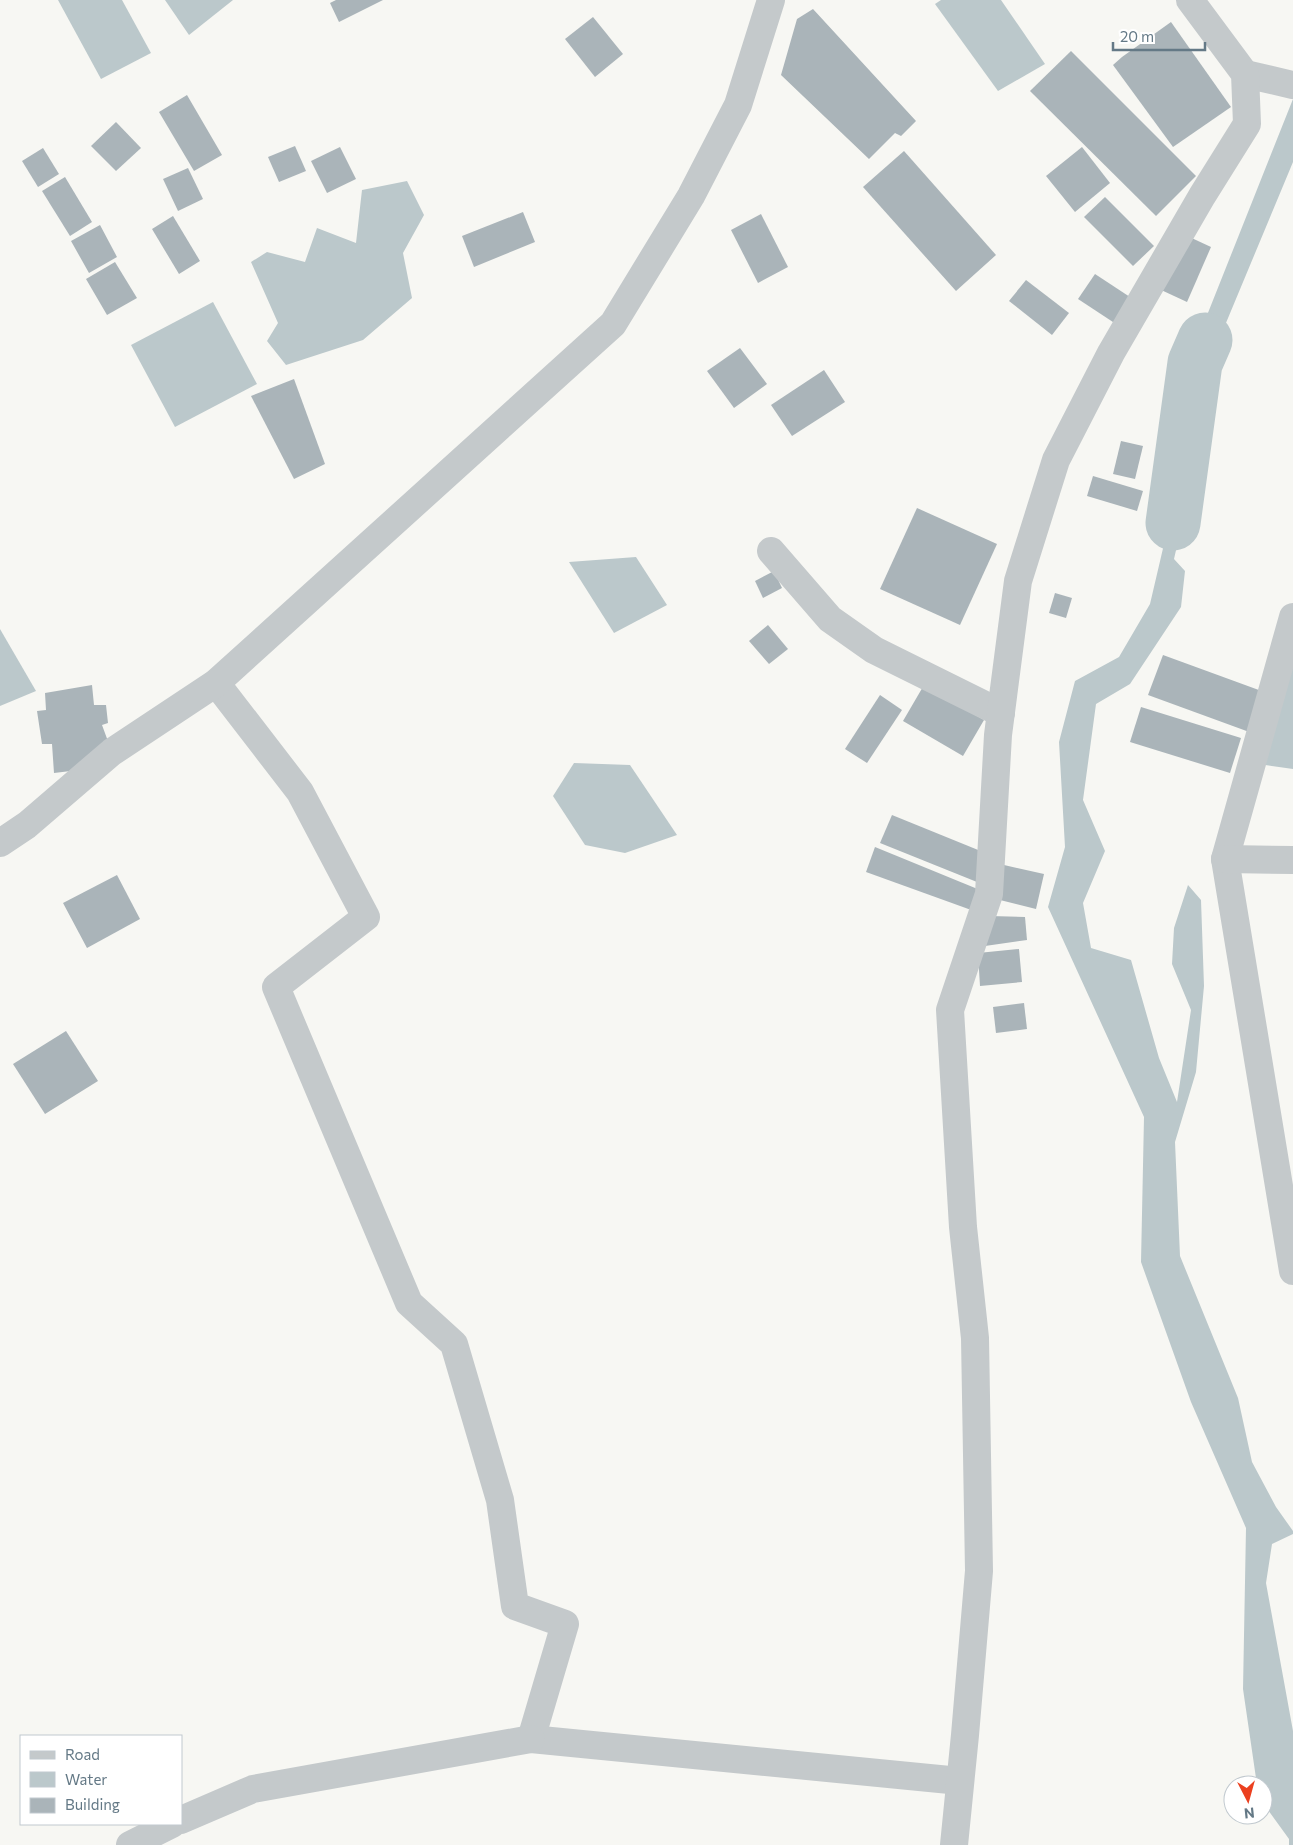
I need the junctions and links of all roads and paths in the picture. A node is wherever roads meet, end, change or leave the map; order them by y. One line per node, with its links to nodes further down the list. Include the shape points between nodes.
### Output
1 (771, 0): 7 (street, via 738,105 691,196 613,324)
2 (1190, 0): 3 (street)
3 (1245, 74): 4 (street); 8 (street, via 1247,124 1111,353 1056,460 1018,581)
4 (1293, 85)
5 (771, 551): 8 (street, via 830,619 874,650)
6 (1293, 618): 10 (street)
7 (216, 683): 9 (street, via 112,752); 14 (street, via 300,792 366,917 276,987 409,1303 454,1344 500,1500 515,1606 566,1624)
8 (1001, 713): 15 (street, via 989,894 950,1010 963,1227 974,1338 978,1561)
9 (0, 843)
10 (1225, 859): 11 (street); 12 (street)
11 (1293, 860)
12 (1286, 1191): 13 (street)
13 (1293, 1271)
14 (531, 1740): 15 (street); 16 (street, via 253,1789)
15 (960, 1782): 19 (street)
16 (182, 1820)
17 (170, 1825): 18 (street)
18 (130, 1845)
19 (954, 1845)

